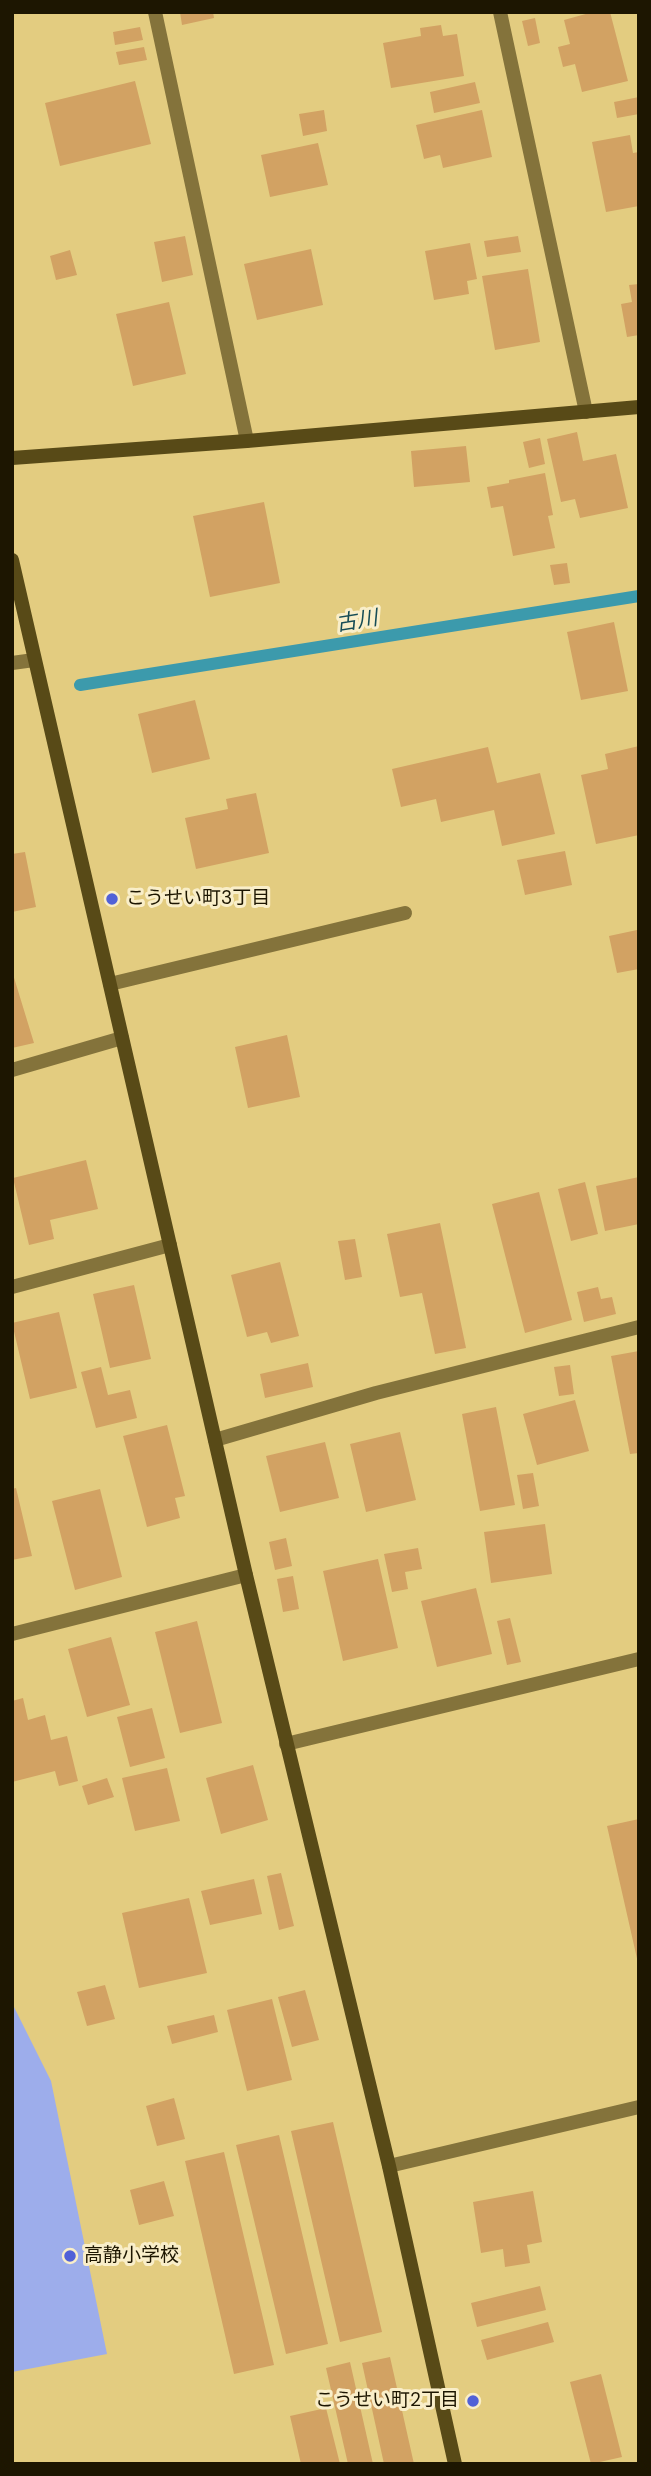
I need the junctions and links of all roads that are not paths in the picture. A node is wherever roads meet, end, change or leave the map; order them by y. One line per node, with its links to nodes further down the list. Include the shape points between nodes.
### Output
1 (155, 12): 5 (street)
2 (500, 12): 4 (street)
3 (639, 407): 4 (street)
4 (586, 412): 5 (street)
5 (247, 441): 6 (street)
6 (12, 458)
7 (12, 560): 8 (street)
8 (34, 660): 9 (street); 11 (street)
9 (12, 663)
10 (405, 913): 11 (street)
11 (110, 984): 12 (street)
12 (122, 1038): 13 (street); 14 (street)
13 (12, 1070)
14 (170, 1245): 15 (street); 17 (street)
15 (12, 1287)
16 (639, 1327): 17 (street, via 376,1393)
17 (215, 1440): 18 (street)
18 (246, 1575): 19 (street); 21 (street)
19 (12, 1634)
20 (639, 1659): 21 (street)
21 (286, 1744): 23 (street)
22 (639, 2107): 23 (street)
23 (389, 2166): 24 (street)
24 (455, 2464)

